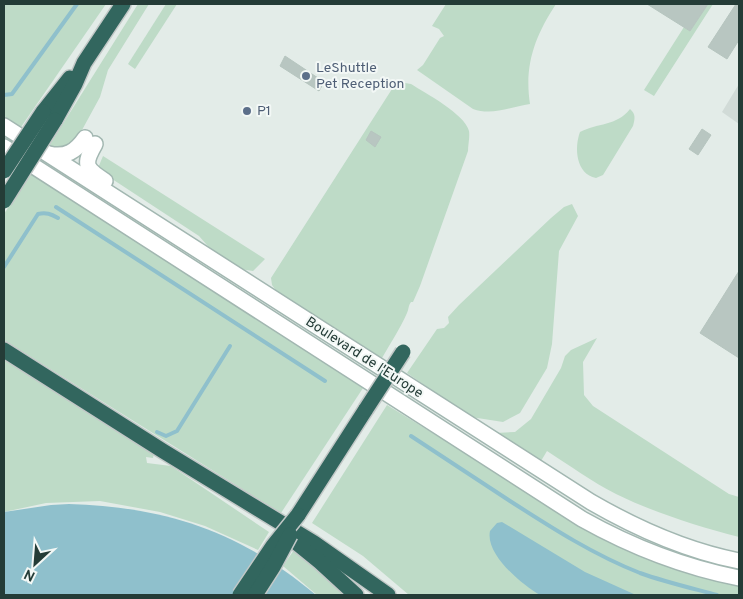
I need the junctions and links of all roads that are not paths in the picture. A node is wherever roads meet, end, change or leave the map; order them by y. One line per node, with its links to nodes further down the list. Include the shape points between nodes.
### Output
1 (123, 4): 2 (highway, via 84,63 75,84)
2 (49, 116): 6 (highway, bridge); 7 (highway, bridge)
3 (4, 126): 5 (main road, Boulevard de l'Europe)
4 (4, 148): 14 (main road, Boulevard de l'Europe, via 582,519 647,552)
5 (48, 154): 8 (main road, Boulevard de l'Europe); 8 (main road, via 66,155 90,141 87,160 90,170 178,229)
6 (4, 171)
7 (4, 201)
8 (212, 260): 13 (main road, Boulevard de l'Europe, via 598,506 657,535 718,557)
9 (4, 350): 11 (highway)
10 (403, 352): 12 (highway, bridge)
11 (163, 451): 17 (highway, via 286,534); 18 (highway, via 314,543)
12 (298, 515): 15 (highway, bridge); 16 (highway, bridge, via 280,554)
13 (739, 561)
14 (739, 578)
15 (240, 595)
16 (255, 595)
17 (356, 595)
18 (388, 595)

